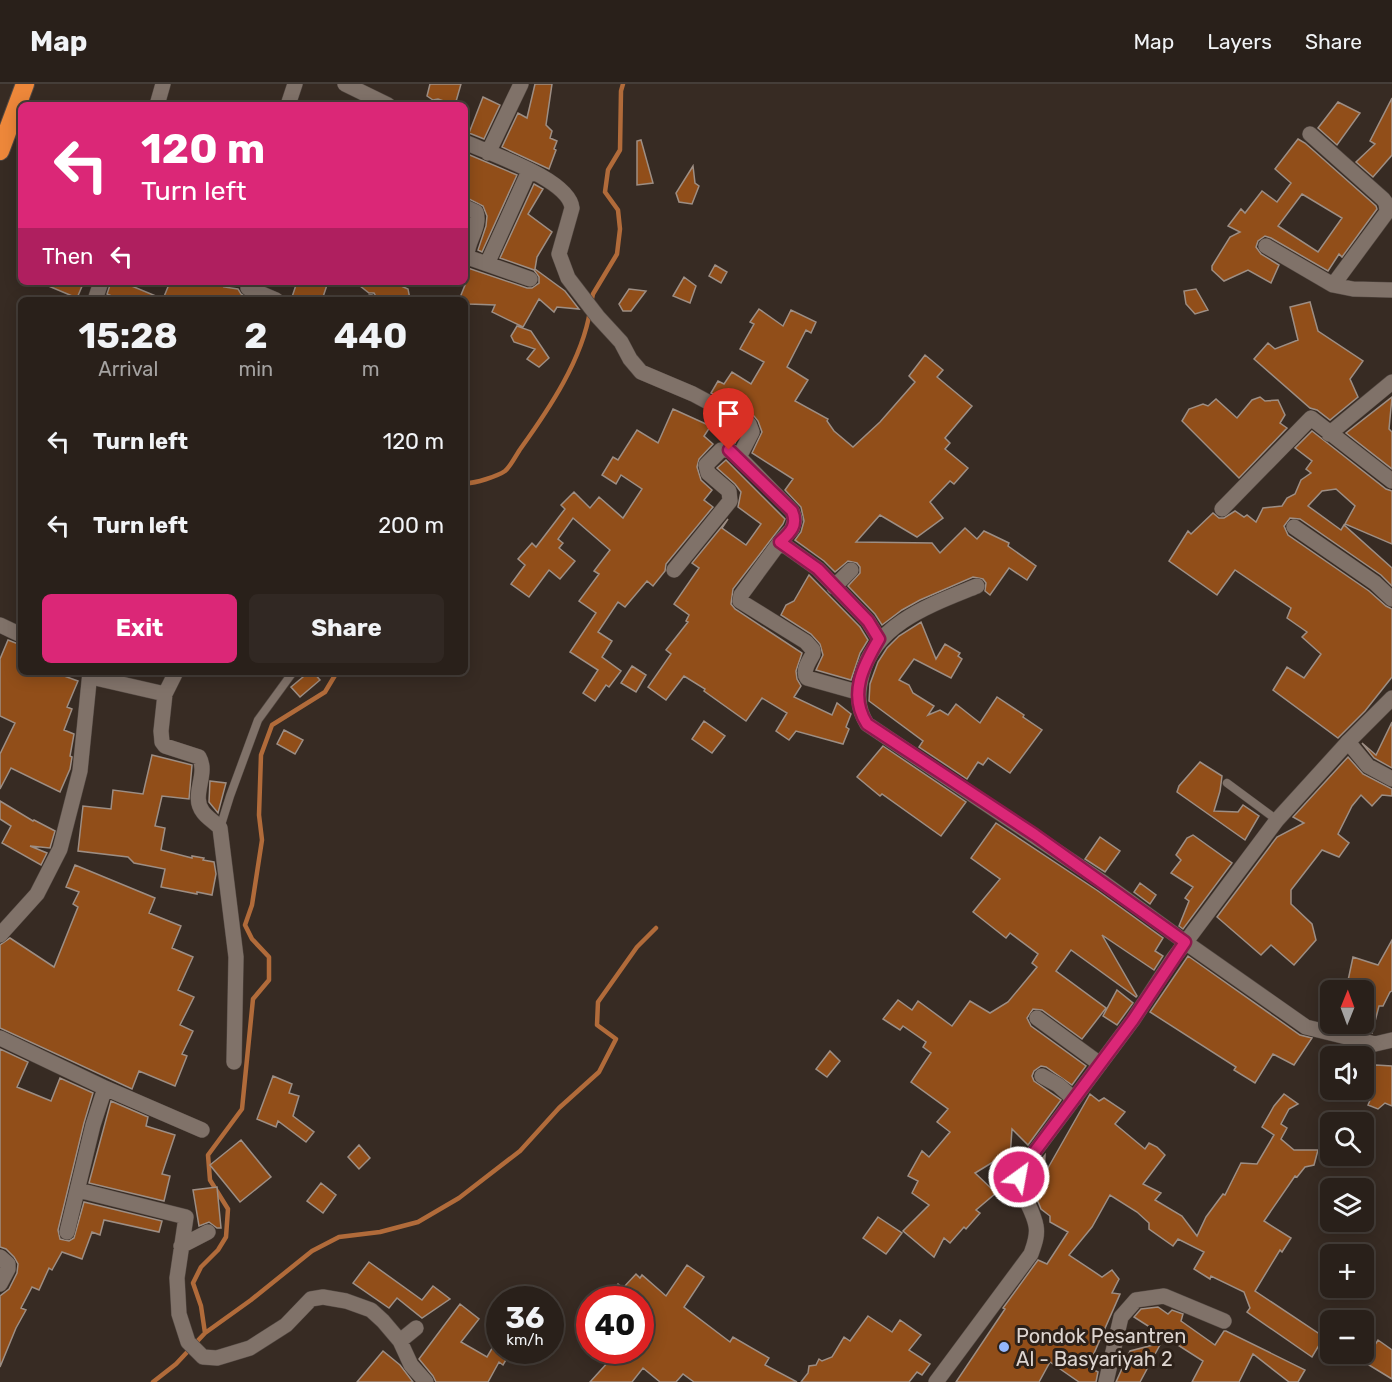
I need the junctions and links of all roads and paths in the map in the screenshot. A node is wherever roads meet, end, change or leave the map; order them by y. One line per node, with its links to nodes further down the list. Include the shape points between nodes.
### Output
1 (25, 84): 6 (highway)
2 (164, 84): 7 (street)
3 (296, 84): 8 (street)
4 (345, 84): 9 (street)
5 (521, 84): 14 (street)
6 (18, 102)
7 (159, 102)
8 (289, 102)
9 (382, 102)
10 (18, 103): 13 (highway)
11 (1310, 134): 22 (street, via 1383,199 1387,208)
12 (468, 143): 14 (street)
13 (0, 151)
14 (489, 153): 15 (street)
15 (529, 171): 20 (street); 28 (street, via 554,183 572,201 559,254 568,278 641,372 749,424 752,432)
16 (468, 208): 18 (street, via 476,212 478,219)
17 (1266, 246): 22 (street)
18 (468, 247)
19 (468, 257): 20 (street)
20 (487, 264): 21 (street)
21 (530, 279)
22 (1333, 285): 24 (street)
23 (248, 290): 25 (street)
24 (1392, 290)
25 (268, 297)
26 (1392, 382): 27 (street)
27 (1329, 434): 29 (street); 30 (street, via 1314,419 1308,419)
28 (739, 457): 32 (street, via 792,511 795,524); 33 (street, via 721,450 706,465 708,473 729,491 730,501)
29 (1392, 481)
30 (1222, 509)
31 (1294, 526): 37 (street)
32 (780, 542): 36 (street, via 818,569); 44 (street, via 740,600 810,646 813,654 806,668 807,678)
33 (674, 570)
34 (851, 570): 36 (street)
35 (977, 586): 40 (street, via 919,610)
36 (834, 587): 40 (street, via 868,621)
37 (1392, 599)
38 (0, 625): 39 (street)
39 (18, 634)
40 (879, 639): 44 (street, via 865,664)
41 (91, 675): 45 (street); 52 (street, via 80,771 60,849 37,894)
42 (174, 675): 45 (street)
43 (291, 675): 51 (lane, via 258,720)
44 (857, 692): 53 (street, via 867,724 1084,869)
45 (165, 694): 51 (street, via 162,742 199,757 203,769 198,801 202,812)
46 (1392, 698): 47 (street)
47 (1348, 742): 48 (street, via 1368,766); 50 (street)
48 (1392, 779)
49 (1227, 783): 50 (lane)
50 (1277, 820): 53 (street)
51 (220, 828): 57 (street, via 236,957)
52 (0, 935)
53 (1185, 942): 56 (street, via 1306,1027 1375,1044); 58 (street)
54 (1037, 1018): 58 (street)
55 (0, 1038): 60 (street)
56 (1392, 1040)
57 (234, 1062)
58 (1100, 1064): 61 (street)
59 (1042, 1076): 61 (street)
60 (105, 1088): 62 (street); 63 (street)
61 (1074, 1099): 73 (street, via 1019,1177 1036,1225 1031,1254)
62 (202, 1130)
63 (78, 1190): 64 (street); 66 (street, via 185,1216)
64 (67, 1232)
65 (208, 1232): 66 (street)
66 (181, 1246): 71 (street, via 177,1278 179,1314 188,1342 203,1357 217,1358 250,1348 317,1297 371,1310)
67 (0, 1257): 68 (street, via 8,1264)
68 (0, 1284)
69 (1224, 1321): 74 (street, via 1164,1296 1136,1300 1121,1317)
70 (416, 1328): 71 (street)
71 (400, 1341): 72 (street, via 411,1365)
72 (426, 1382)
73 (936, 1382)
74 (1106, 1382)

